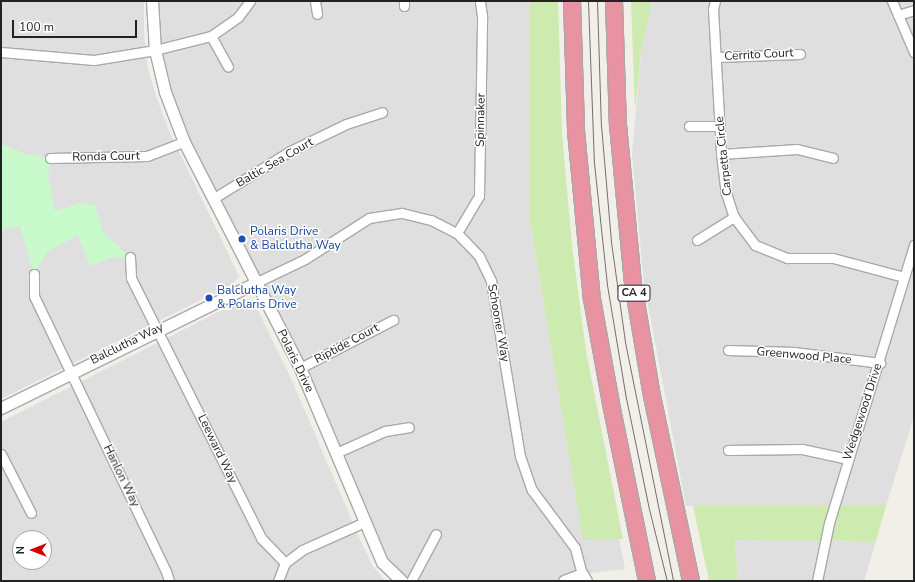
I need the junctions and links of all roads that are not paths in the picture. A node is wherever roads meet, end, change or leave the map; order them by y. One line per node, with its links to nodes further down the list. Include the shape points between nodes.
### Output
1 (152, 1): 13 (street, Polaris Drive)
2 (250, 1): 12 (street, via 238,17)
3 (315, 1): 10 (street)
4 (480, 1): 28 (street, Spinnaker, via 482,16 479,196)
5 (572, 1): 57 (highway, via 576,131 592,299)
6 (614, 1): 58 (highway, CA 4, via 618,125 633,284 652,396)
7 (715, 1): 17 (street, Carpetta Circle, via 713,9)
8 (892, 1): 11 (street)
9 (914, 10): 11 (street)
10 (317, 14)
11 (898, 15): 15 (street)
12 (211, 36): 13 (street); 18 (street)
13 (155, 50): 14 (street, via 94,60); 22 (street, Polaris Drive, via 165,92)
14 (1, 52)
15 (914, 52)
16 (800, 54): 17 (street, Cerrito Court)
17 (718, 57): 21 (street, Carpetta Circle)
18 (228, 67)
19 (382, 112): 26 (street, Baltic Sea Court, via 346,124 290,151)
20 (689, 126): 21 (street)
21 (719, 126): 23 (street, Carpetta Circle)
22 (184, 142): 24 (street, Ronda Court, via 146,156); 26 (street, Polaris Drive)
23 (721, 154): 25 (street, via 797,149); 27 (street, Carpetta Circle, via 726,193)
24 (50, 158)
25 (834, 158)
26 (214, 198): 34 (street, Polaris Drive)
27 (734, 217): 29 (street); 33 (street, Carpetta Circle, via 755,245 787,258 833,258)
28 (457, 233): 34 (street, Schooner Way, via 431,220 402,213 369,218 305,259); 51 (street, Schooner Way, via 479,256 492,281 520,456 532,490 575,548)
29 (697, 240)
30 (914, 245): 33 (street, Wedgewood Drive)
31 (130, 258): 36 (street, Leeward Way, via 131,278)
32 (34, 274): 40 (street, Hanlon Way, via 34,296)
33 (904, 277): 38 (street, Wedgewood Drive)
34 (255, 282): 36 (street, Balclutha Way); 39 (street, Polaris Drive)
35 (393, 320): 39 (street, Riptide Court)
36 (158, 329): 40 (street, Balclutha Way); 50 (street, Leeward Way, via 261,538)
37 (728, 350): 38 (street, Greenwood Place, via 794,352)
38 (880, 363): 46 (street, Wedgewood Drive)
39 (300, 368): 44 (street, Polaris Drive)
40 (70, 373): 41 (street, Balclutha Way); 52 (street, Hanlon Way, via 166,570)
41 (1, 408)
42 (409, 427): 44 (street, via 385,431)
43 (728, 450): 46 (street, via 802,449)
44 (336, 453): 48 (street, Polaris Drive)
45 (1, 454): 47 (street)
46 (848, 459): 59 (street, Wedgewood Drive, via 829,523)
47 (31, 513)
48 (365, 522): 50 (street, via 315,543); 54 (street, Polaris Drive, via 382,562)
49 (436, 534): 55 (street)
50 (285, 563): 53 (street)
51 (584, 577): 56 (street)
52 (168, 581)
53 (278, 581)
54 (402, 581)
55 (411, 581)
56 (564, 581)
57 (647, 581)
58 (691, 581)
59 (817, 581)

